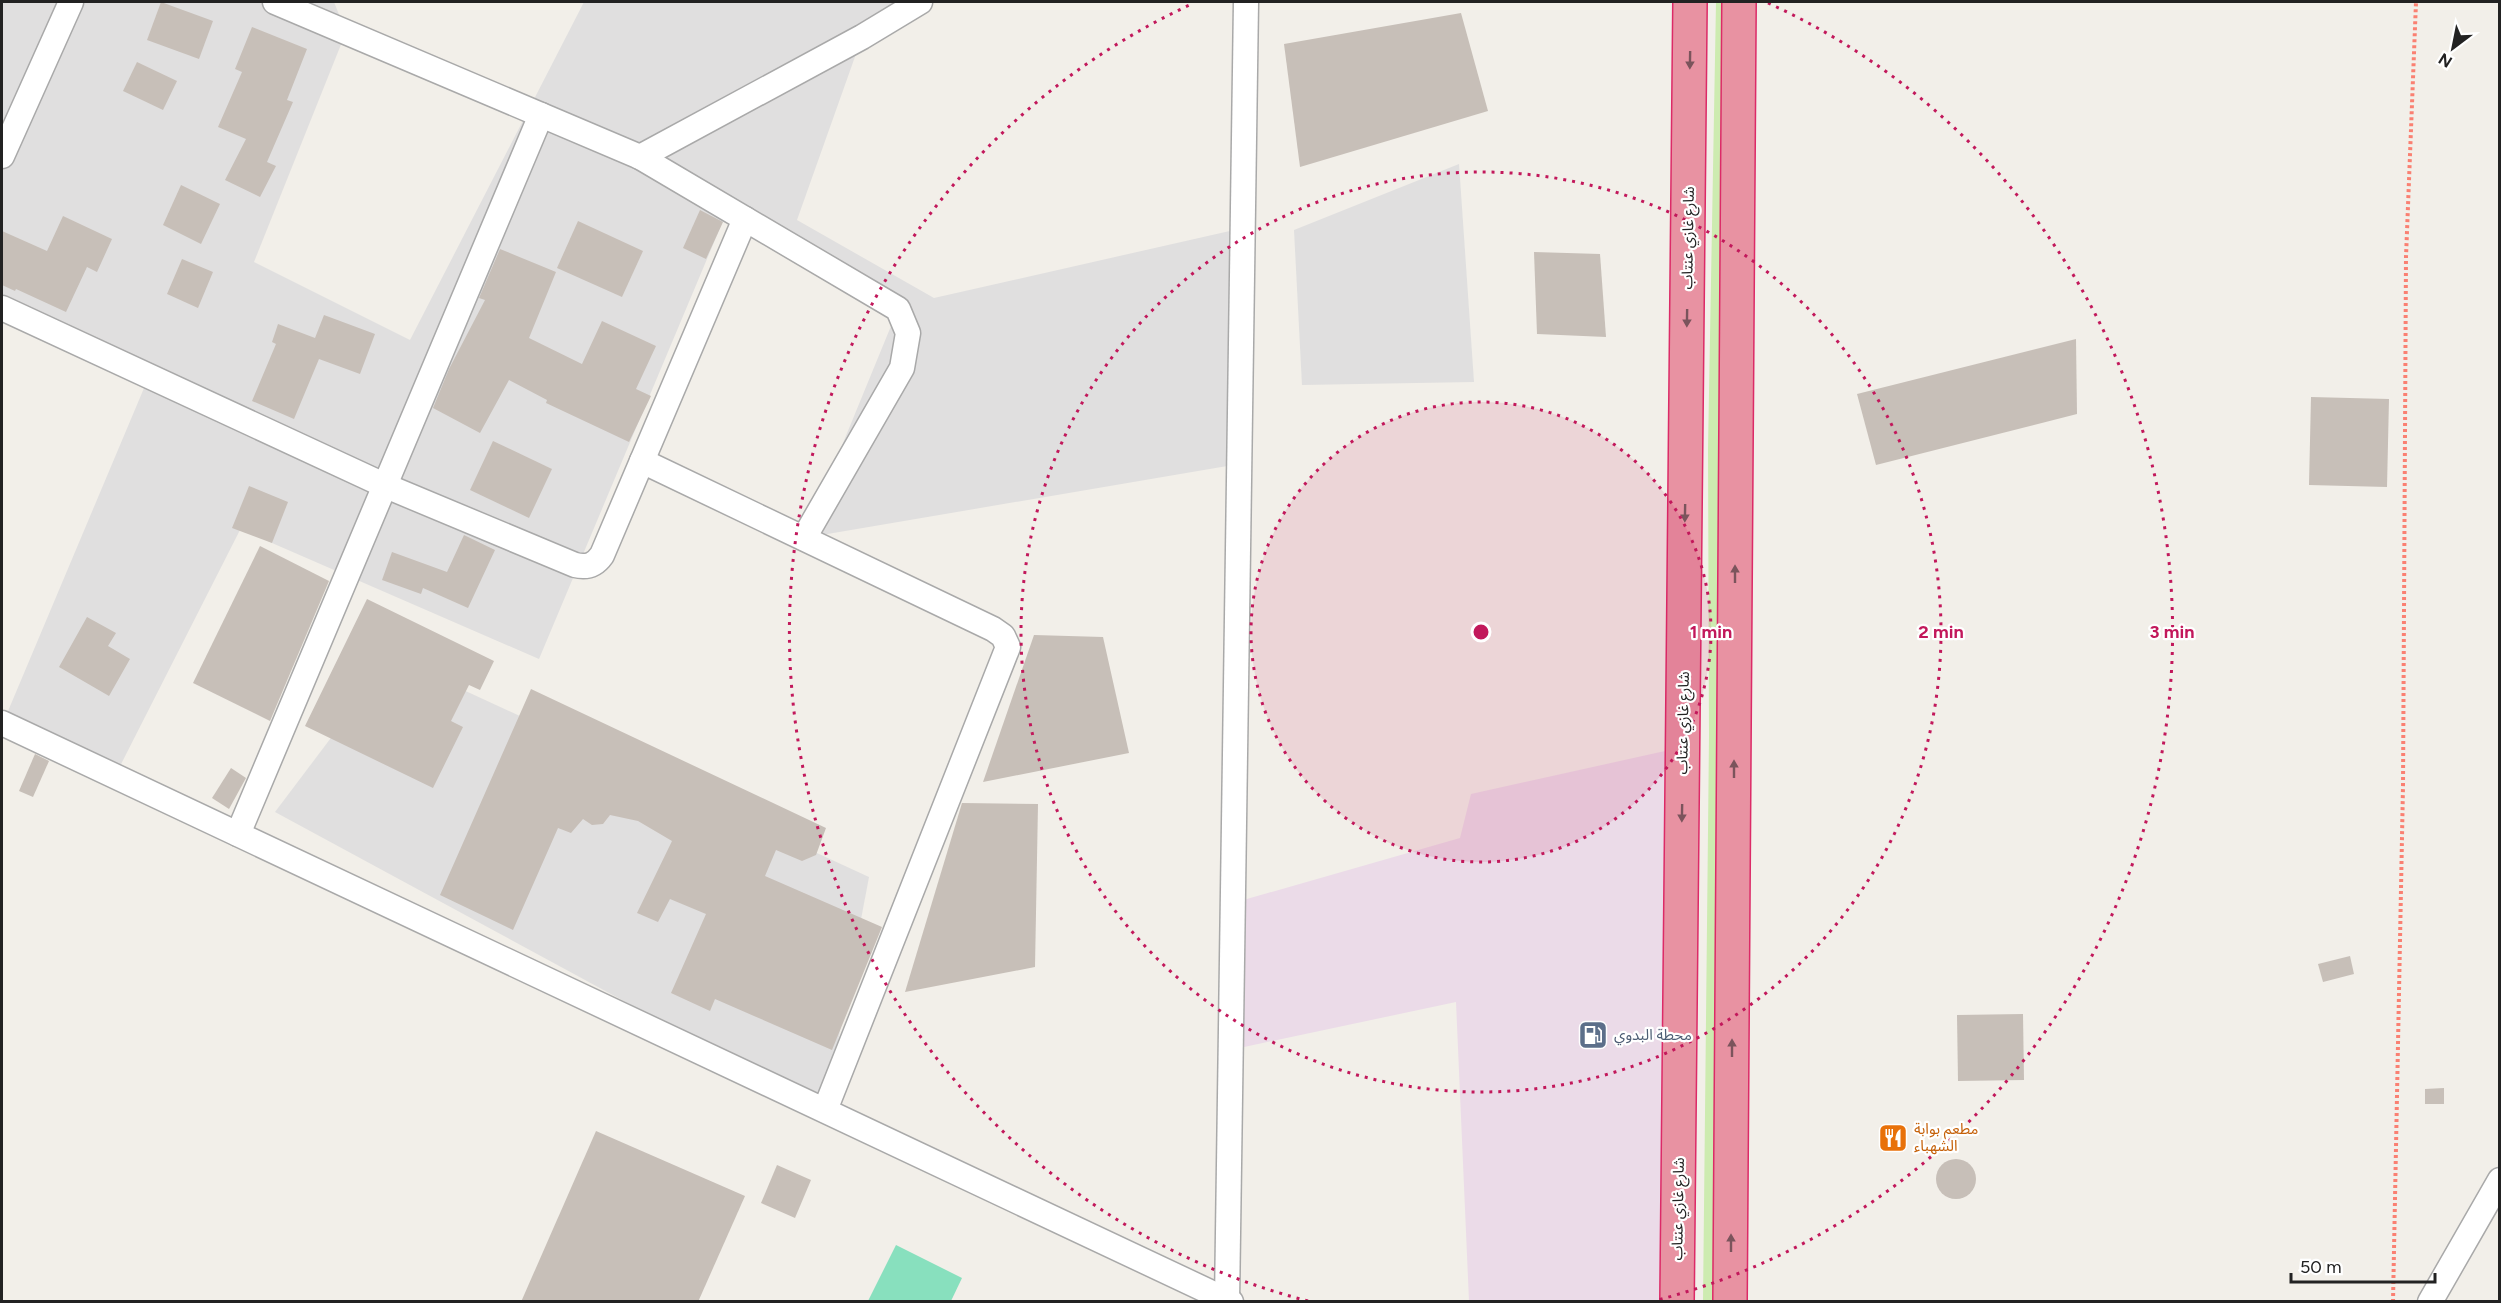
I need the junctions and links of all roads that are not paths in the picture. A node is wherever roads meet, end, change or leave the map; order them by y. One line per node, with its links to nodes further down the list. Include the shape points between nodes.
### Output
1 (72, 2): 8 (street)
2 (274, 2): 7 (street)
3 (920, 2): 9 (street, via 862,38)
4 (1246, 2): 19 (street)
5 (1690, 2): 20 (highway, شارع غازي عنتاب, one-way to 20)
6 (1739, 2): 21 (highway, one-way to 6)
7 (541, 115): 9 (street); 13 (street)
8 (2, 156)
9 (640, 157): 10 (street)
10 (746, 219): 12 (street); 14 (street, via 898,309 908,333 902,368)
11 (2, 308): 13 (street)
12 (642, 461): 13 (street, via 602,555 587,566 575,565); 14 (street)
13 (386, 486): 16 (street)
14 (804, 538): 17 (street, via 993,629 1003,636 1008,647)
15 (2, 723): 16 (street)
16 (238, 834): 17 (street)
17 (825, 1110): 19 (street)
18 (2499, 1180): 22 (street)
19 (1228, 1301)
20 (1677, 1302)
21 (1730, 1302)
22 (2430, 1302)

